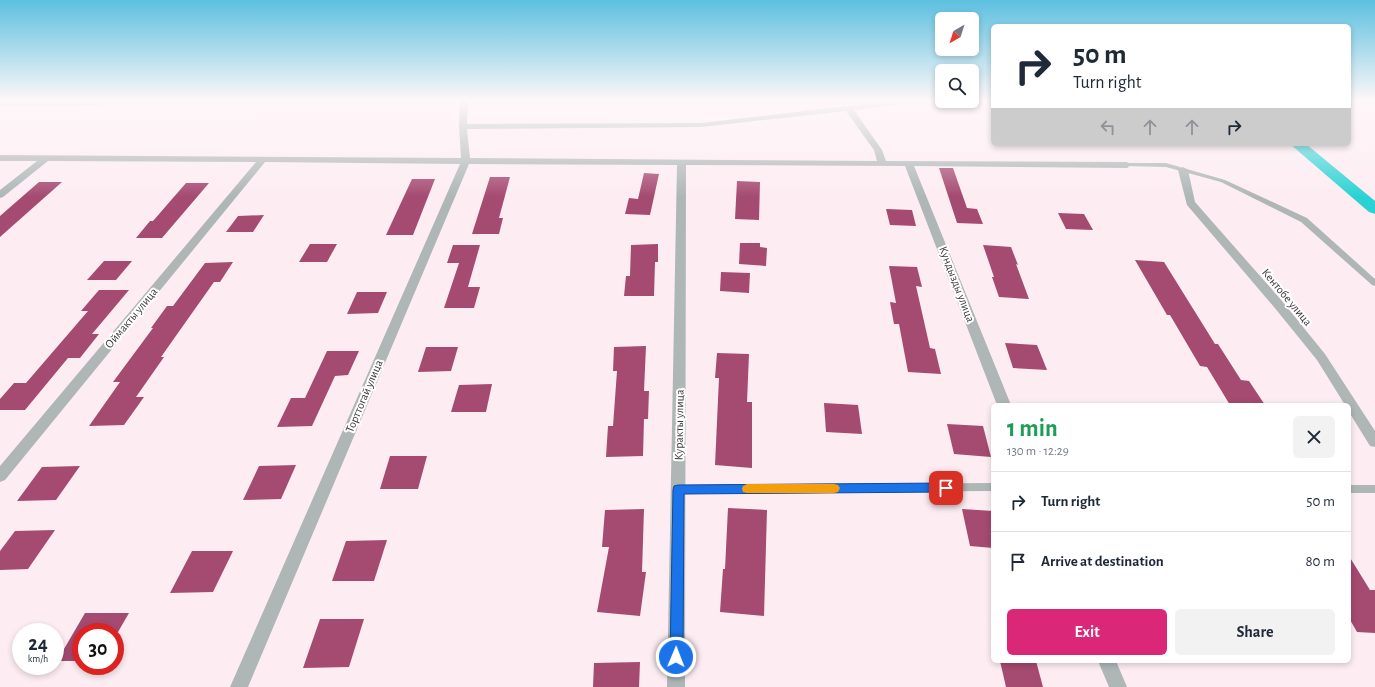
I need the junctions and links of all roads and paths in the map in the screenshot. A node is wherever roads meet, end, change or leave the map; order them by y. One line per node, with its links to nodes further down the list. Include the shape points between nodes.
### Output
1 (464, 133): 6 (street, Торттогай улица)
2 (866, 133): 8 (street, via 878,150)
3 (0, 158): 4 (street)
4 (46, 158): 5 (street); 12 (street)
5 (263, 159): 6 (street); 18 (street, Оймакты улица)
6 (466, 161): 7 (street); 24 (street, Торттогай улица)
7 (682, 162): 8 (street); 22 (street, Куракты улица)
8 (883, 164): 9 (street)
9 (909, 164): 10 (street); 14 (street, Кундызды улица)
10 (1128, 165): 11 (lane, via 1166,165)
11 (1183, 170): 13 (lane, via 1223,181 1304,220); 15 (street, Кентобе улица, via 1190,203 1321,357)
12 (0, 195)
13 (1375, 283)
14 (1003, 403)
15 (1350, 403)
16 (1351, 404): 17 (street, Кентобе улица)
17 (1375, 442)
18 (0, 476)
19 (991, 487): 22 (lane)
20 (1351, 489): 21 (lane)
21 (1375, 489)
22 (678, 490): 25 (street, Куракты улица)
23 (1108, 663): 26 (street)
24 (239, 687)
25 (676, 687)
26 (1118, 687)

